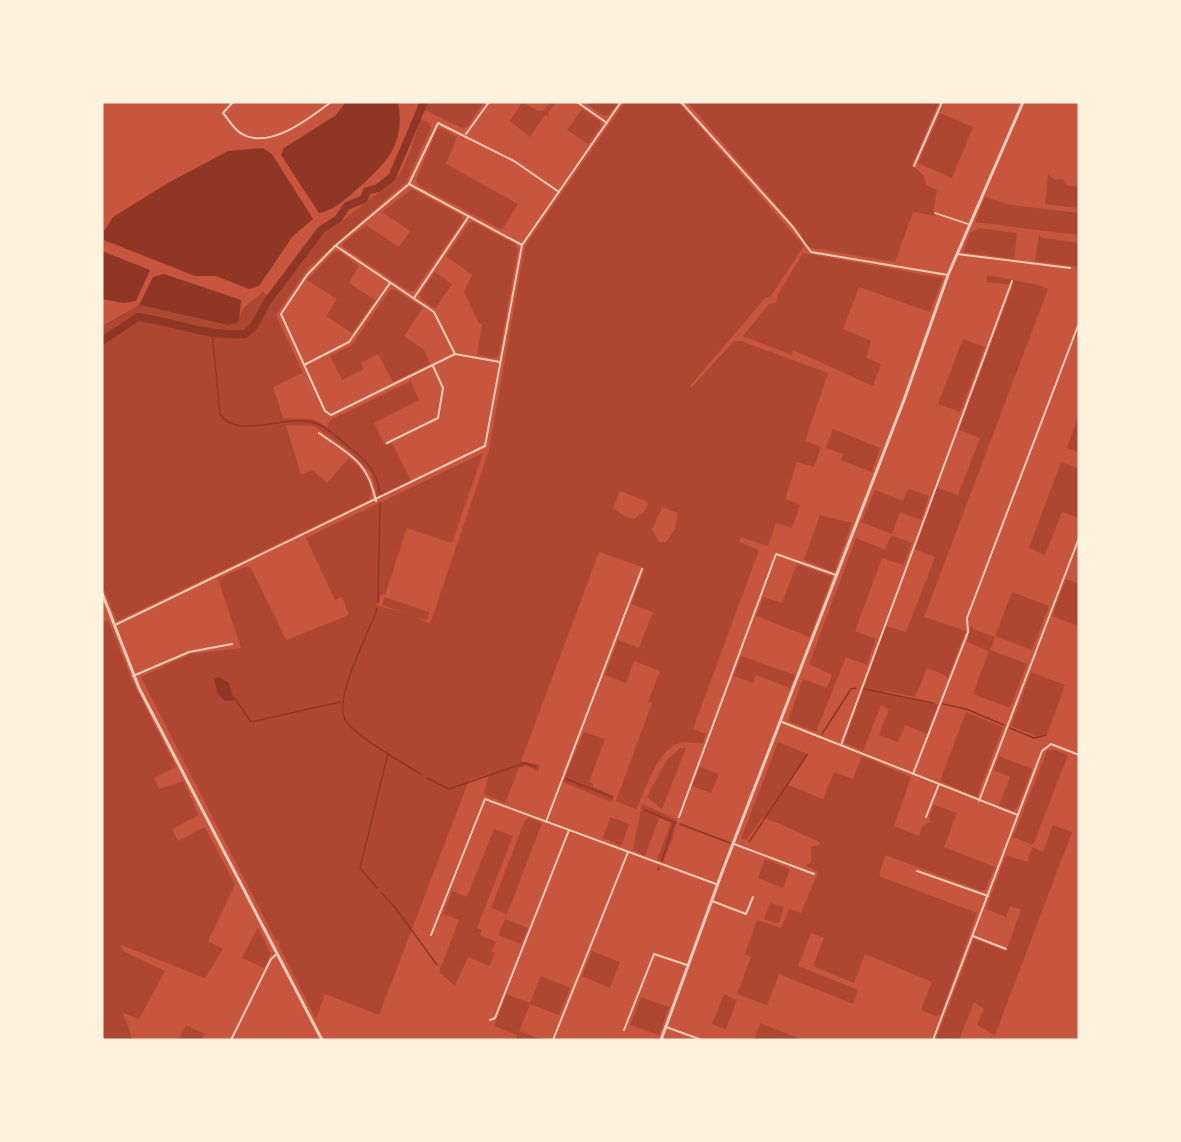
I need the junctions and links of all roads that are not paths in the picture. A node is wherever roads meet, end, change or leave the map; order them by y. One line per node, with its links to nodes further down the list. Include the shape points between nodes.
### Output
1 (232, 102): 2 (street, via 223,113 250,138 280,133)
2 (331, 102)
3 (489, 102): 10 (street)
4 (577, 102): 9 (street)
5 (621, 102): 9 (street)
6 (681, 102): 21 (street, via 811,252)
7 (942, 102): 11 (street)
8 (1023, 102): 16 (street)
9 (607, 123): 13 (street)
10 (465, 134): 12 (street, via 438,123); 13 (street)
11 (914, 166)
12 (409, 184): 15 (street); 18 (street)
13 (559, 192): 17 (street)
14 (935, 213): 16 (lane)
15 (469, 216): 17 (street); 24 (street)
16 (969, 224): 19 (street)
17 (522, 245): 27 (street)
18 (335, 246): 23 (street); 28 (street, via 307,275 281,314)
19 (957, 254): 20 (street); 21 (street)
20 (1070, 268)
21 (948, 275): 35 (street)
22 (1012, 281): 41 (street)
23 (390, 283): 24 (street); 28 (street, via 350,342)
24 (414, 298): 26 (street, via 434,312)
25 (1079, 323): 43 (street, via 967,618 968,632)
26 (455, 354): 27 (street); 29 (street)
27 (501, 362): 32 (street, via 485,446)
28 (304, 365): 29 (street, via 325,411 334,415)
29 (433, 366): 31 (street, via 443,388 438,418)
30 (320, 433): 32 (street, via 365,468)
31 (387, 443)
32 (376, 501): 37 (street)
33 (1079, 538): 45 (street)
34 (642, 569): 49 (street)
35 (838, 576): 40 (street); 48 (street, via 777,554)
36 (102, 593): 37 (street)
37 (115, 626): 39 (street)
38 (232, 644): 39 (street, via 189,652)
39 (133, 676): 62 (street)
40 (782, 722): 41 (street); 51 (street)
41 (841, 745): 43 (street)
42 (1079, 755): 46 (street, via 1051,744 1045,747)
43 (914, 774): 44 (street)
44 (939, 784): 45 (street); 47 (street)
45 (979, 801): 46 (street)
46 (1018, 816): 56 (street)
47 (926, 817)
48 (678, 818)
49 (546, 822): 50 (street); 59 (street, via 485,799)
50 (569, 830): 52 (street); 64 (street, via 495,1018)
51 (734, 844): 54 (street); 55 (street)
52 (628, 852): 55 (street); 69 (street)
53 (917, 871): 56 (street)
54 (814, 874)
55 (718, 885): 58 (street)
56 (987, 896): 60 (street)
57 (753, 897): 58 (street, via 746,914)
58 (712, 901): 63 (street)
59 (431, 935)
60 (972, 936): 61 (street); 72 (street)
61 (1006, 949)
62 (277, 954): 67 (street); 68 (street)
63 (688, 966): 65 (street); 66 (street, via 654,954)
64 (490, 1020)
65 (666, 1027): 70 (street); 71 (street)
66 (624, 1030)
67 (231, 1040)
68 (322, 1040)
69 (553, 1040)
70 (661, 1040)
71 (702, 1040)
72 (933, 1040)

